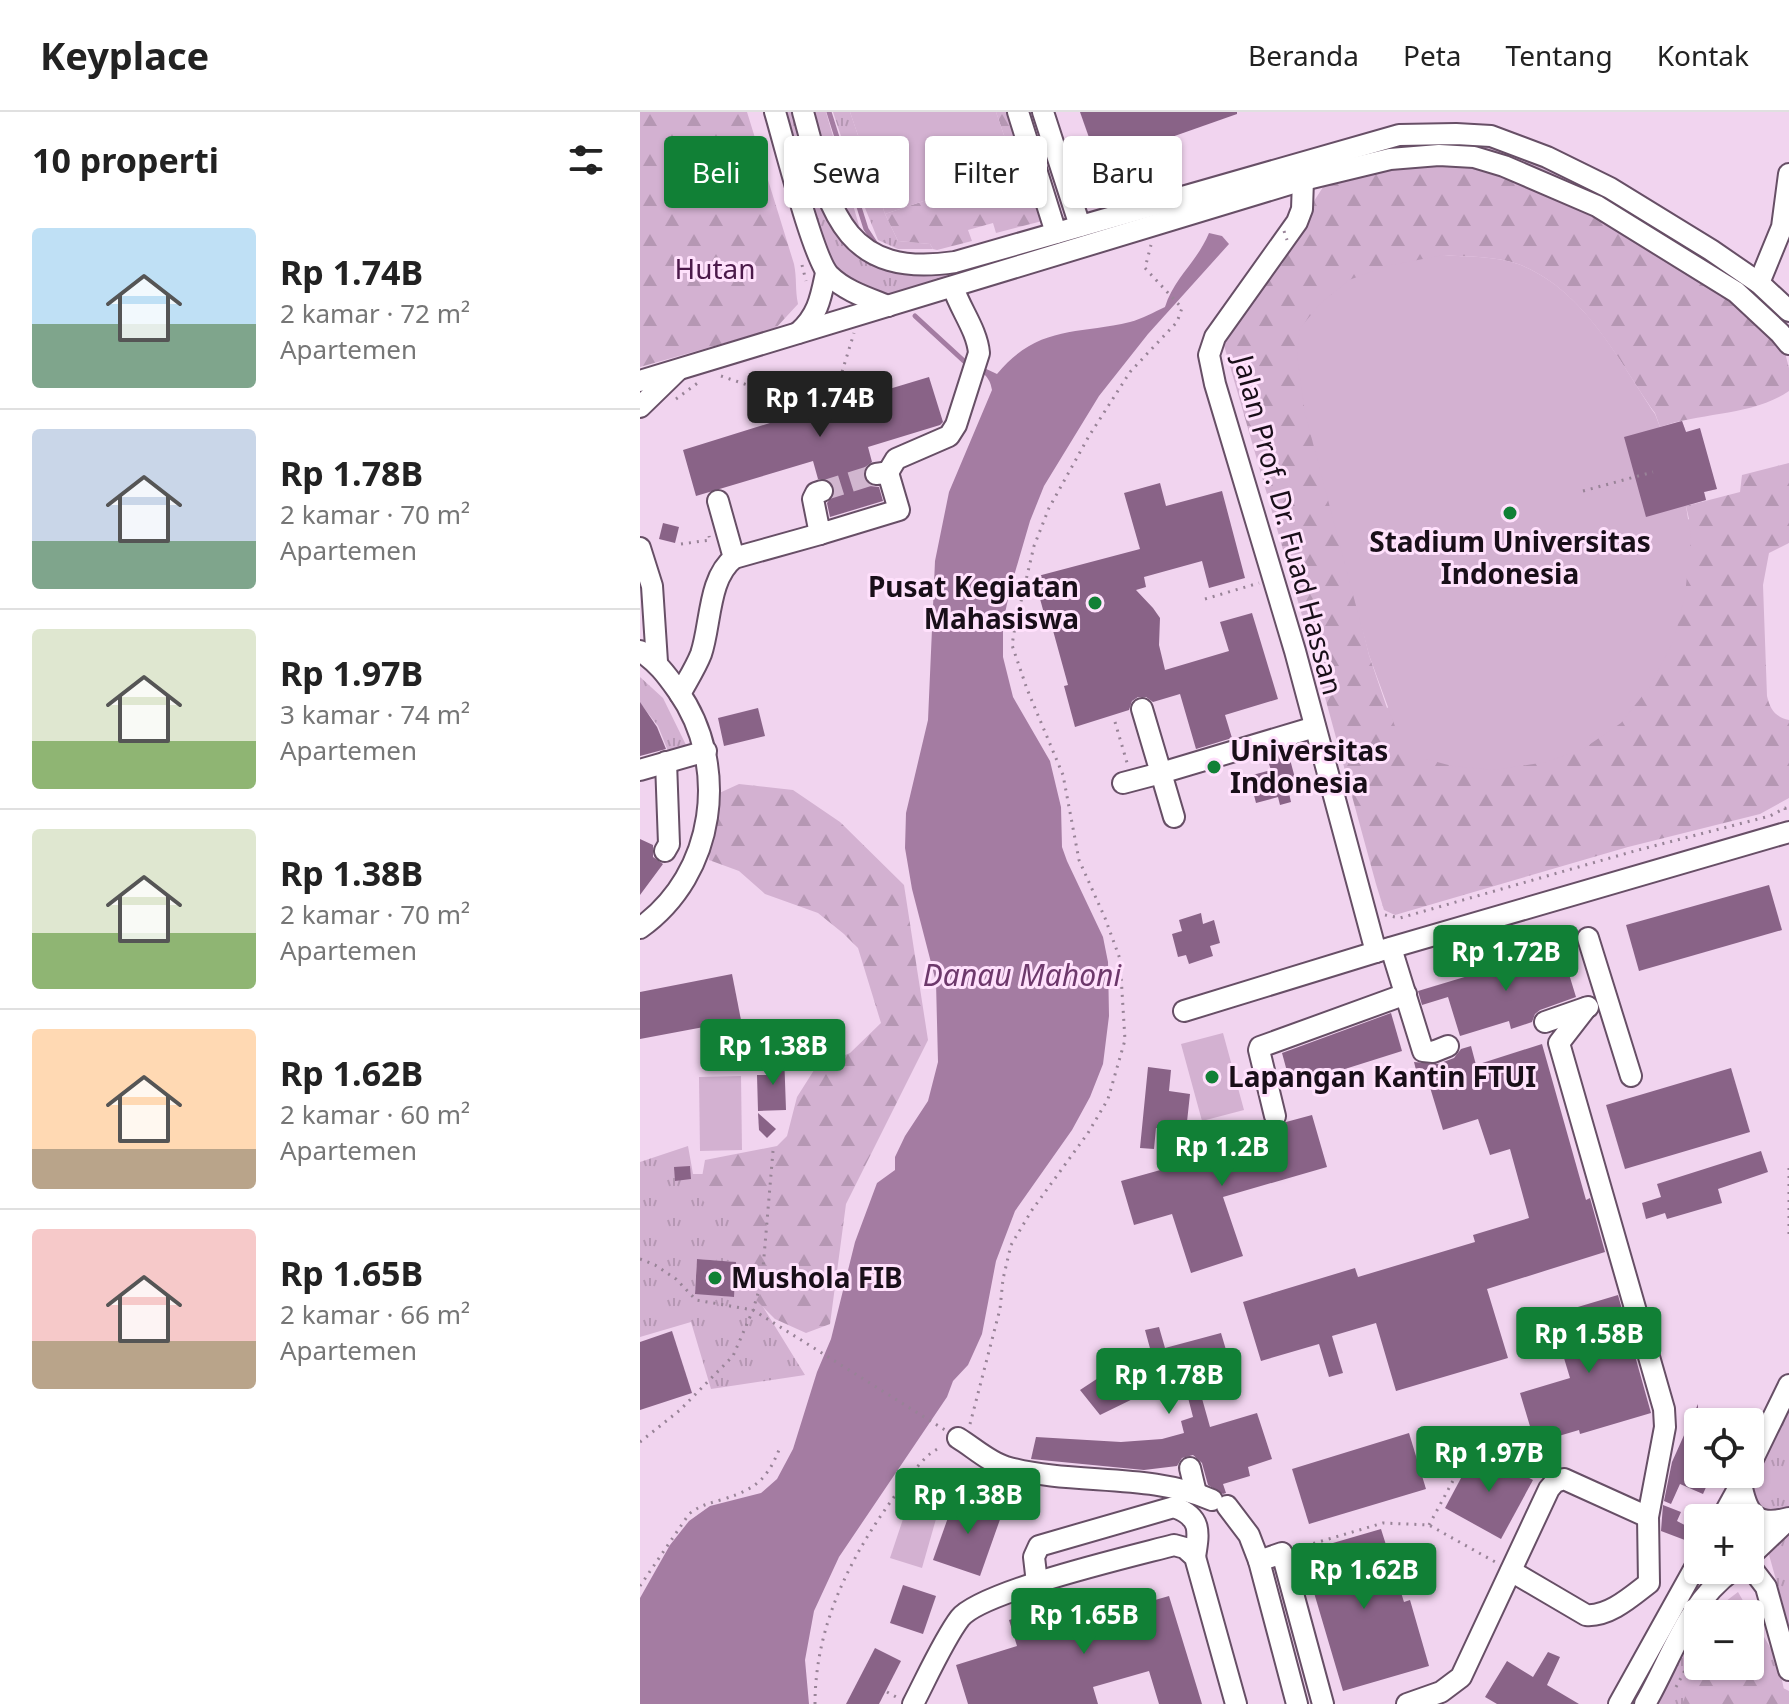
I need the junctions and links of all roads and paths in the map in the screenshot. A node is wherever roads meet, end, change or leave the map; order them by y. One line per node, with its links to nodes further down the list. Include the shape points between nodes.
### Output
1 (775, 112): 16 (street)
2 (803, 112): 12 (street, via 830,204 852,238 875,255 930,266)
3 (1018, 112): 12 (street)
4 (1043, 112): 10 (street)
5 (1789, 174): 18 (street, via 1782,227)
6 (1303, 180): 9 (street); 20 (street, via 1390,159 1474,157 1597,206); 40 (street, Jalan Prof. Dr. Fuad Hassan, via 1297,222 1215,337 1209,355)
7 (1182, 196): 14 (street, via 1399,135 1491,136 1585,175)
8 (1140, 208): 9 (street, via 1142,216 1154,212); 10 (street)
9 (1158, 225): 19 (street); 75 (path, via 1145,268 1182,308 1177,322 1130,372 1045,517 1028,564 1012,645 1063,775 1079,860 1120,959 1125,1040 1108,1099 1011,1245 992,1342 970,1425)
10 (1080, 226): 12 (street)
11 (1284, 231): 13 (path, bridge)
12 (1056, 233)
13 (1287, 240)
14 (1711, 250): 18 (street); 20 (street, via 1706,256 1744,281)
15 (799, 255): 17 (path)
16 (826, 273): 21 (street, via 847,289); 24 (street, via 814,317)
17 (806, 281)
18 (1759, 283): 22 (street)
19 (953, 287): 21 (street); 36 (street, via 979,353 956,425 949,436 896,459 882,474 899,510)
20 (1736, 292): 25 (street)
21 (888, 306): 23 (street)
22 (1789, 311)
23 (856, 316): 24 (street); 27 (path)
24 (798, 333): 26 (street)
25 (1789, 344)
26 (689, 365): 28 (street); 29 (path, via 777,395); 30 (street)
27 (837, 378)
28 (640, 381)
29 (798, 393)
30 (640, 407)
31 (1653, 472): 33 (path)
32 (822, 491): 36 (street, via 813,499)
33 (1583, 491)
34 (718, 501): 39 (street)
35 (708, 526): 37 (path, via 710,540)
36 (820, 534): 39 (street)
37 (681, 544)
38 (640, 548): 42 (street, via 652,586)
39 (734, 558): 43 (street, via 718,580 701,654)
40 (1274, 579): 41 (path); 46 (street, Jalan Prof. Dr. Fuad Hassan)
41 (1205, 599)
42 (649, 656): 43 (street)
43 (680, 694): 47 (street)
44 (1142, 709): 50 (street)
45 (1115, 722): 51 (path)
46 (1315, 727): 50 (street); 58 (street, Jalan Prof. Dr. Fuad Hassan)
47 (706, 751): 48 (street); 54 (street, via 710,776)
48 (666, 762): 49 (street); 54 (street, via 667,847)
49 (640, 770)
50 (1161, 773): 51 (street); 52 (street)
51 (1128, 782)
52 (1174, 817)
53 (1789, 832): 55 (path, via 1785,808 1400,918 1392,919); 58 (street)
54 (701, 850): 56 (street, via 673,897)
55 (1379, 908)
56 (640, 928)
57 (1588, 938): 60 (street)
58 (1383, 950): 59 (street, Jalan Prof. Dr. Fuad Hassan); 62 (street)
59 (1406, 994): 64 (street, Jalan Prof. Dr. Fuad Hassan, via 1423,1051); 66 (street, via 1260,1047)
60 (1607, 1001): 61 (street); 65 (street)
61 (1586, 1008): 63 (street); 81 (street, via 1559,1043 1664,1409)
62 (1184, 1011)
63 (1545, 1022)
64 (1448, 1046)
65 (1631, 1076)
66 (1275, 1116)
67 (773, 1151): 71 (path, via 762,1280)
68 (1789, 1168): 69 (path)
69 (1789, 1235)
70 (640, 1259): 71 (path, via 676,1279 696,1300)
71 (753, 1310): 75 (path); 76 (path, via 733,1356)
72 (1789, 1385): 74 (street)
73 (1480, 1431): 83 (path)
74 (1764, 1436)
75 (960, 1440): 80 (street, via 1003,1466 1182,1488); 99 (path, via 924,1460 862,1543 825,1629)
76 (640, 1442)
77 (781, 1445): 94 (path, via 772,1468 756,1485 689,1514)
78 (1190, 1468): 80 (street)
79 (1746, 1488): 82 (street, via 1748,1509 1759,1520)
80 (1212, 1500): 87 (street, via 1249,1535)
81 (1648, 1517): 88 (street, via 1560,1480 1549,1489); 90 (street)
82 (1789, 1518): 84 (street)
83 (1429, 1525): 85 (path, via 1383,1523); 88 (path)
84 (1764, 1542)
85 (1282, 1553): 87 (street); 103 (street)
86 (1195, 1557): 89 (street, via 1174,1545); 89 (street, via 1196,1522 1174,1507 1039,1546 1034,1557); 101 (street)
87 (1259, 1561): 102 (street)
88 (1511, 1571): 90 (street, via 1586,1615 1597,1616); 104 (street, via 1461,1677 1441,1692)
89 (1037, 1583): 100 (street, via 980,1603 961,1617)
90 (1649, 1583): 95 (street)
91 (1685, 1584): 95 (street)
92 (1716, 1584): 106 (street, via 1696,1607)
93 (1764, 1584): 96 (street)
94 (640, 1586)
95 (1678, 1595): 105 (street)
96 (1789, 1670)
97 (1684, 1672): 98 (path)
98 (1675, 1689)
99 (815, 1704)
100 (913, 1704)
101 (1236, 1704)
102 (1297, 1704)
103 (1323, 1704)
104 (1407, 1704)
105 (1619, 1704)
106 (1645, 1704)

